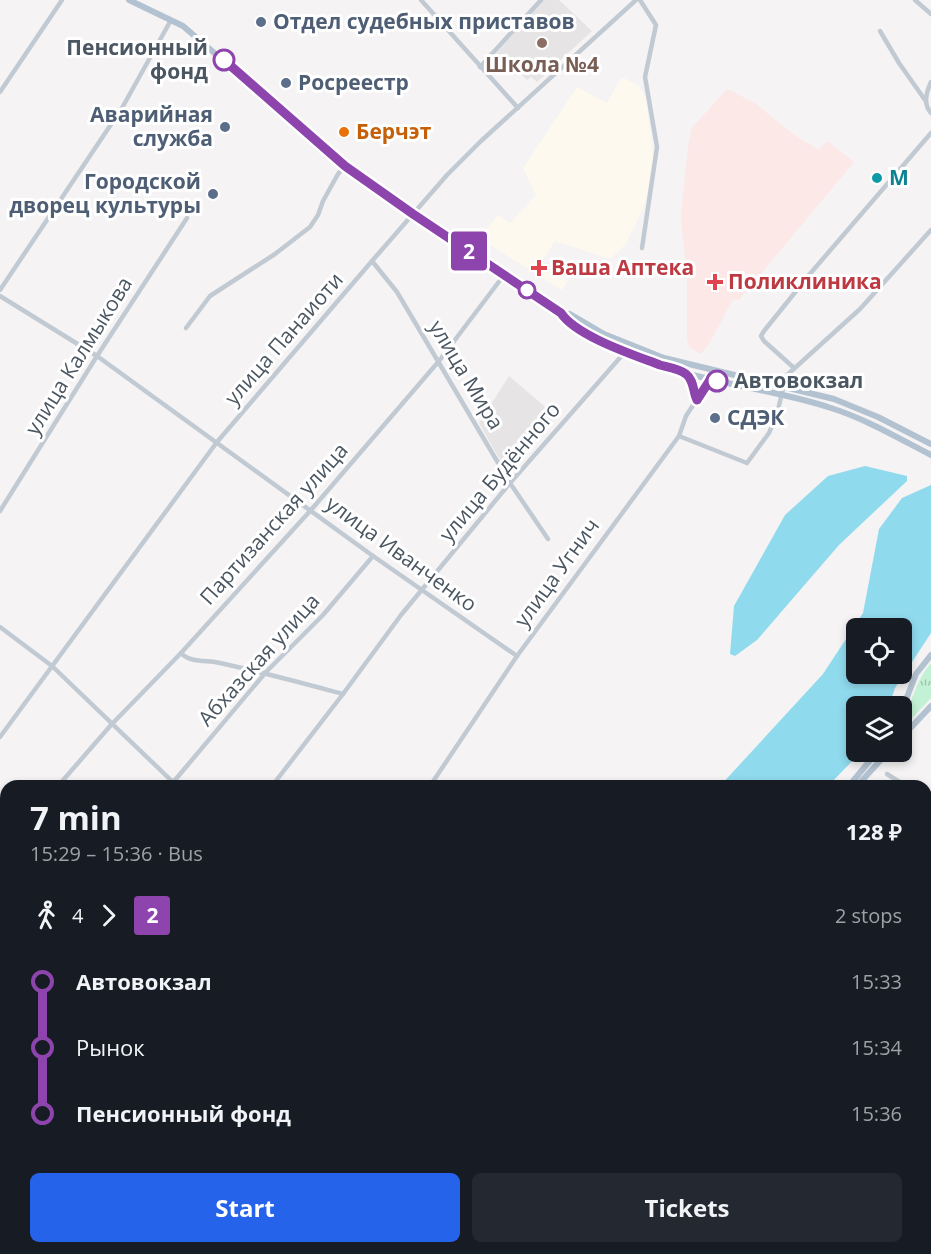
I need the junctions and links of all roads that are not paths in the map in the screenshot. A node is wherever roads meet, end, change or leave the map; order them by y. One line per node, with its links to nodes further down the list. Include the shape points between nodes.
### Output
1 (60, 0): 13 (street)
2 (129, 0): 9 (main road)
3 (421, 0): 11 (street)
4 (541, 0): 11 (street)
5 (636, 0): 15 (street, улица Панаиоти)
6 (640, 0): 22 (street, via 656,25 645,78 657,147)
7 (915, 0): 8 (street)
8 (931, 14)
9 (171, 20): 18 (main road, via 202,41); 25 (street, via 122,108)
10 (880, 31): 14 (street)
11 (480, 67): 15 (street)
12 (931, 82): 14 (street)
13 (0, 92)
14 (925, 100): 16 (street)
15 (518, 108): 19 (street, улица Панаиоти, via 447,175)
16 (931, 114)
17 (931, 133): 32 (street, via 761,336)
18 (345, 166): 19 (main road); 28 (street, via 310,227 210,296)
19 (413, 214): 23 (street, улица Панаиоти); 24 (main road)
20 (187, 219): 30 (street, улица Калмыкова)
21 (931, 230): 32 (street, via 860,309)
22 (642, 248)
23 (372, 261): 31 (street, улица Мира, via 398,292); 37 (street, улица Панаиоти)
24 (504, 275): 27 (main road); 31 (street, Партизанская улица)
25 (0, 290)
26 (0, 296): 30 (street, улица Иванченко)
27 (561, 313): 29 (main road, via 575,326); 34 (main road, via 664,358)
28 (186, 328)
29 (625, 352): 33 (main road); 40 (street, улица Будённого)
30 (97, 356): 37 (street, улица Иванченко); 42 (street, улица Калмыкова)
31 (439, 361): 40 (street, улица Мира); 41 (street, Партизанская улица)
32 (794, 367): 34 (street)
33 (710, 380): 35 (main road); 36 (street, улица Угнич, via 686,416)
34 (782, 385): 35 (street); 38 (main road, via 847,403)
35 (780, 393): 36 (street, via 770,434 747,463); 39 (main road, via 845,413)
36 (679, 436): 49 (street, улица Угнич)
37 (217, 442): 41 (street, улица Иванченко); 50 (street, улица Панаиоти)
38 (931, 444)
39 (931, 454)
40 (510, 483): 43 (street, улица Мира); 45 (street, улица Будённого)
41 (311, 510): 44 (street, улица Иванченко); 47 (street, Партизанская улица)
42 (0, 512)
43 (548, 539)
44 (373, 556): 45 (street, улица Иванченко); 51 (street, Абхазская улица, via 323,615)
45 (422, 591): 49 (street, улица Иванченко); 52 (street, улица Будённого)
46 (0, 627): 50 (street)
47 (181, 653): 51 (street, via 192,660); 55 (street, Партизанская улица)
48 (931, 655): 53 (main road, via 916,674)
49 (517, 656): 65 (street, улица Угнич)
50 (52, 666): 55 (street); 57 (street, улица Панаиоти)
51 (266, 672): 52 (street); 63 (street, Абхазская улица)
52 (343, 694): 64 (street, улица Будённого)
53 (907, 696)
54 (931, 706): 56 (main road)
55 (111, 725): 61 (street, Партизанская улица); 62 (street)
56 (912, 726)
57 (0, 737)
58 (869, 762): 66 (main road)
59 (879, 762): 67 (main road)
60 (887, 774): 68 (street)
61 (63, 780)
62 (168, 780)
63 (177, 780)
64 (277, 780)
65 (434, 780)
66 (854, 780)
67 (862, 780)
68 (896, 780)

